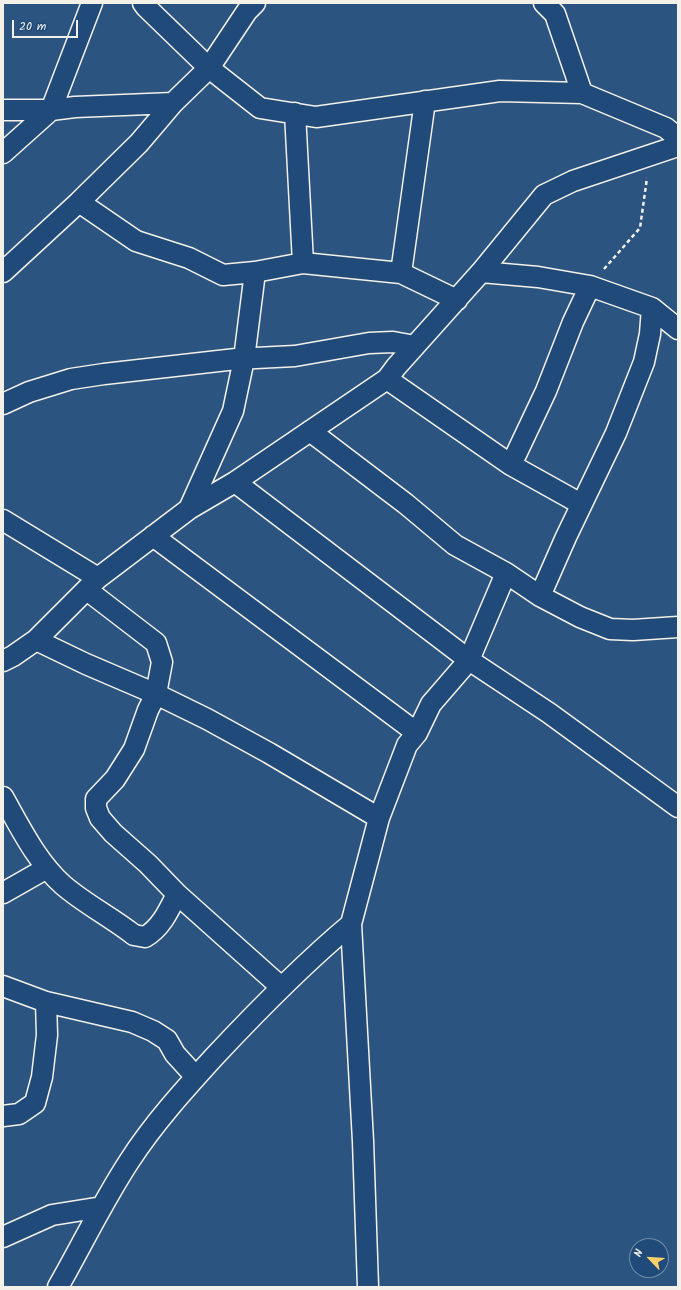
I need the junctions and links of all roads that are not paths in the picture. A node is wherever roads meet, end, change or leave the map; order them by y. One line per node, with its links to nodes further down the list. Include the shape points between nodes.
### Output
1 (92, 3): 10 (street)
2 (143, 3): 5 (street)
3 (255, 3): 5 (street, via 247,10)
4 (544, 3): 6 (street, via 555,14)
5 (209, 68): 8 (street); 11 (street, via 260,108)
6 (582, 93): 7 (street, via 500,91); 12 (street, via 666,128)
7 (425, 101): 11 (street, via 316,117); 20 (street)
8 (173, 103): 10 (street); 15 (street, via 139,143)
9 (3, 110): 10 (street)
10 (51, 110): 14 (street)
11 (295, 113): 16 (street)
12 (678, 138)
13 (678, 146): 19 (street, via 573,181 544,195)
14 (3, 153)
15 (79, 202): 17 (street); 18 (street, via 136,241 189,258 223,275)
16 (303, 263): 18 (street); 20 (street)
17 (3, 272)
18 (255, 272): 26 (street)
19 (482, 272): 21 (street, via 538,277); 22 (street)
20 (401, 273): 22 (street)
21 (590, 286): 23 (street); 30 (street, via 546,391)
22 (457, 300): 25 (street)
23 (652, 308): 24 (street); 32 (street, via 644,362 616,433)
24 (678, 329)
25 (415, 346): 26 (street, via 393,342 368,343 294,356); 27 (street)
26 (244, 359): 28 (street, via 71,380 29,392); 33 (street, via 233,411)
27 (387, 380): 29 (street); 30 (street)
28 (3, 404)
29 (310, 431): 31 (street); 36 (street, via 455,545)
30 (511, 465): 32 (street)
31 (235, 482): 33 (street); 41 (street)
32 (581, 504): 38 (street)
33 (189, 509): 35 (street)
34 (3, 520): 37 (street)
35 (153, 536): 37 (street); 44 (street)
36 (506, 573): 38 (street); 41 (street)
37 (92, 584): 40 (street); 43 (street, via 156,643 162,662)
38 (540, 596): 39 (street, via 580,618 610,629)
39 (678, 627)
40 (36, 640): 42 (street); 43 (street)
41 (469, 660): 44 (street, via 431,704); 46 (street, via 549,713)
42 (3, 661)
43 (156, 694): 47 (street, via 268,753); 50 (street, via 134,749 115,779 96,799 95,804 100,818 113,833)
44 (417, 733): 47 (street, via 408,745)
45 (3, 797): 48 (street)
46 (678, 808)
47 (380, 818): 51 (street)
48 (47, 868): 49 (street); 50 (street, via 63,885 139,937 149,934 164,918)
49 (3, 893)
50 (177, 894): 53 (street)
51 (351, 924): 53 (street); 60 (street)
52 (3, 986): 54 (street)
53 (281, 987): 55 (street)
54 (46, 1002): 55 (street, via 132,1022 153,1031 167,1040 175,1054); 56 (street, via 47,1035 42,1077 35,1103 19,1114)
55 (196, 1077): 57 (street, via 158,1121 130,1160)
56 (3, 1116)
57 (102, 1207): 58 (street, via 52,1215); 59 (street)
58 (3, 1237)
59 (58, 1287)
60 (368, 1287)

